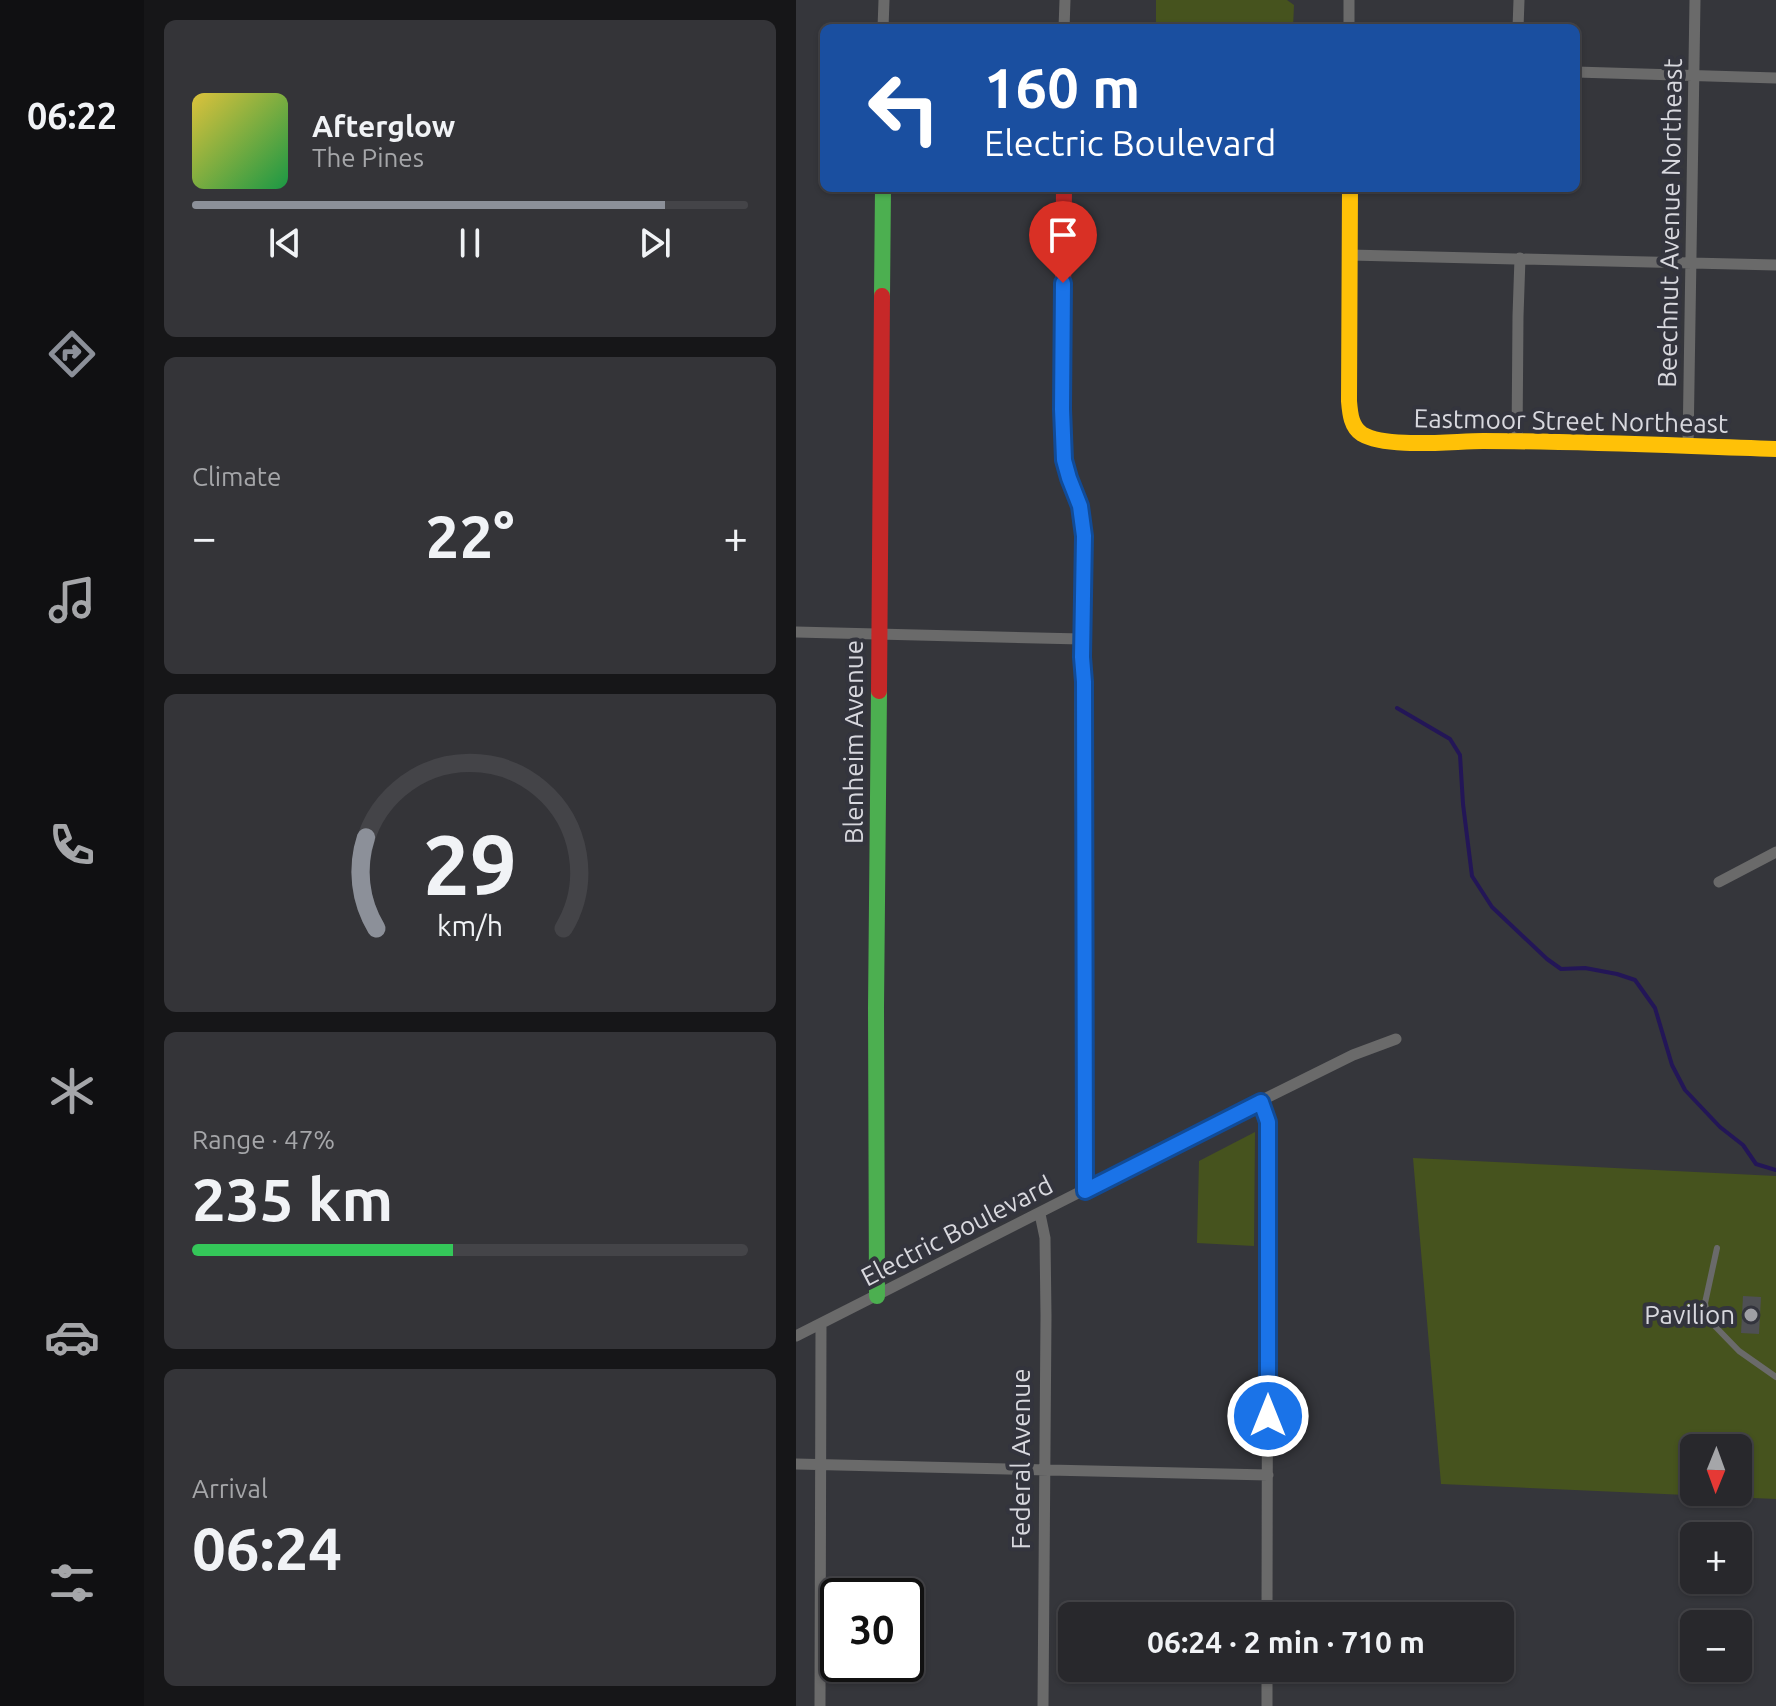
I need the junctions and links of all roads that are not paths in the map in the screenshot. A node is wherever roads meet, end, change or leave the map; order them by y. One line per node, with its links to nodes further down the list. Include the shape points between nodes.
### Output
1 (884, 0): 6 (street)
2 (1065, 0): 7 (street)
3 (1349, 0): 8 (street)
4 (1519, 0): 9 (street)
5 (1695, 0): 11 (street, Beechnut Avenue Northeast)
6 (883, 24)
7 (1064, 24)
8 (1349, 24)
9 (1518, 24)
10 (1580, 72): 11 (street)
11 (1695, 74): 12 (street); 18 (street, Beechnut Avenue Northeast)
12 (1776, 78)
13 (883, 192): 24 (street, Blenheim Avenue)
14 (1064, 192): 25 (street, via 1064,460 1082,516)
15 (1350, 192): 16 (street)
16 (1350, 255): 17 (street); 20 (street, Eastmoor Street Northeast, via 1350,412 1359,432 1382,440)
17 (1520, 258): 18 (street); 20 (street)
18 (1691, 262): 19 (street); 21 (street, Beechnut Avenue Northeast)
19 (1776, 265)
20 (1517, 442): 21 (street, Eastmoor Street Northeast)
21 (1688, 447): 22 (street, Eastmoor Street Northeast)
22 (1776, 449)
23 (796, 632): 24 (street)
24 (879, 634): 25 (street); 33 (street, Blenheim Avenue)
25 (1082, 639): 30 (street)
26 (1776, 852): 27 (street)
27 (1719, 882)
28 (1396, 1039): 29 (street, Electric Boulevard)
29 (1261, 1102): 30 (street, Electric Boulevard); 40 (street, via 1268,1122)
30 (1085, 1191): 31 (street, Electric Boulevard)
31 (1040, 1214): 33 (street, Electric Boulevard); 39 (street, Federal Avenue, via 1045,1238)
32 (1717, 1248): 36 (lane, via 1705,1303 1708,1319 1739,1351)
33 (877, 1296): 34 (street, Electric Boulevard)
34 (821, 1324): 35 (street, Electric Boulevard); 38 (street)
35 (796, 1336)
36 (1776, 1377)
37 (796, 1464): 38 (street)
38 (821, 1464): 39 (street); 43 (street)
39 (1044, 1470): 40 (street); 44 (street, Federal Avenue)
40 (1268, 1475): 41 (street)
41 (1267, 1602)
42 (1267, 1682): 45 (street)
43 (820, 1706)
44 (1043, 1706)
45 (1267, 1706)

